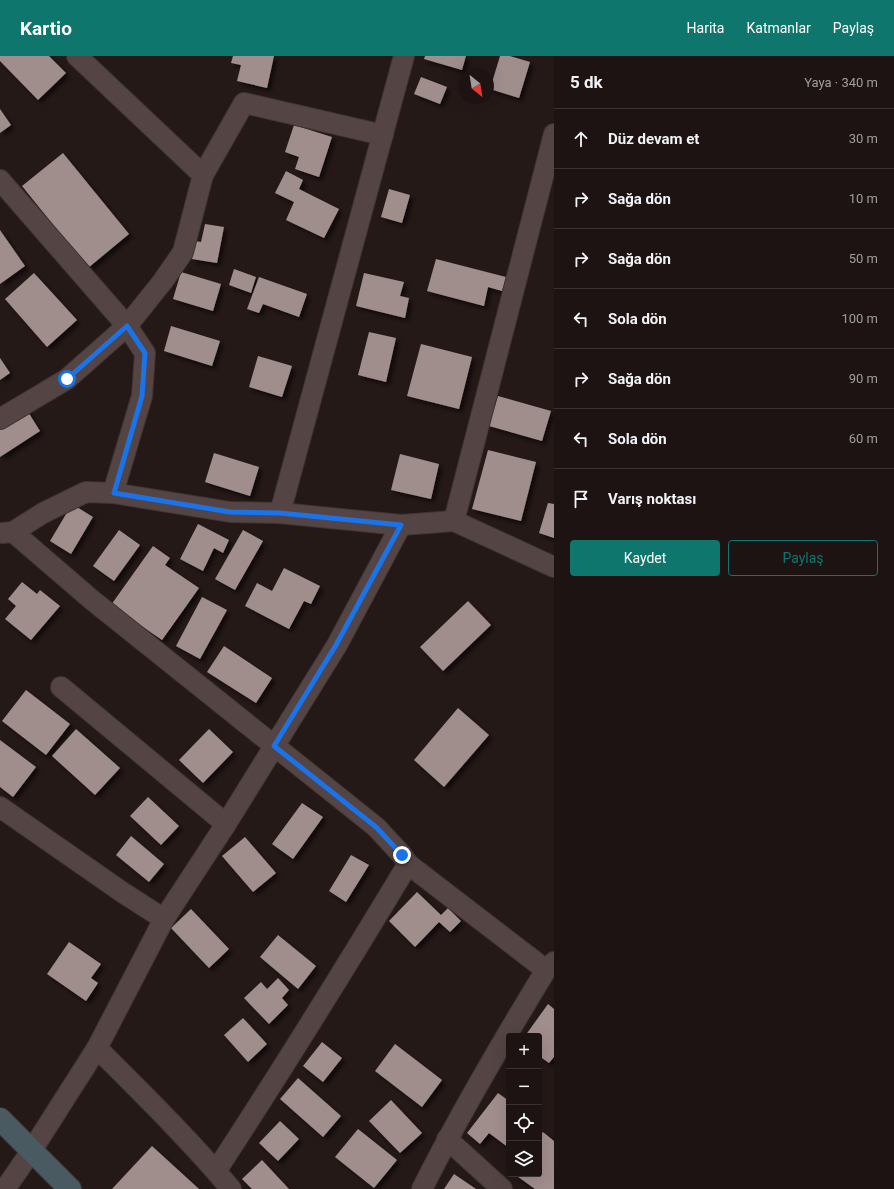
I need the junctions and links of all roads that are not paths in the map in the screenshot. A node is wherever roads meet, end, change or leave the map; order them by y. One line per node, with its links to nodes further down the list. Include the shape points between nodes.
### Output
1 (77, 56): 5 (street)
2 (404, 56): 4 (street)
3 (554, 134): 7 (street)
4 (383, 135): 5 (street, via 244,103); 11 (street)
5 (203, 175): 8 (street, via 183,252)
6 (0, 180): 8 (street)
7 (547, 190): 12 (street)
8 (127, 326): 9 (street, via 67,379); 10 (street, via 145,353 142,396)
9 (0, 419)
10 (114, 493): 11 (street, via 230,512); 14 (street, via 86,492)
11 (280, 513): 13 (street)
12 (454, 521): 13 (street); 15 (street)
13 (401, 525): 17 (street, via 336,645)
14 (7, 532): 17 (street)
15 (554, 567)
16 (61, 688): 19 (street)
17 (274, 746): 19 (street); 20 (street, via 376,827)
18 (0, 807): 21 (street)
19 (226, 824): 21 (street)
20 (408, 864): 22 (street); 27 (street)
21 (164, 919): 23 (street)
22 (550, 966): 25 (street)
23 (97, 1048): 26 (street); 27 (street)
24 (0, 1119): 26 (street)
25 (447, 1139): 31 (street); 32 (street)
26 (32, 1150): 28 (street); 29 (street)
27 (216, 1171): 30 (street)
28 (5, 1189)
29 (70, 1189)
30 (231, 1189)
31 (422, 1189)
32 (502, 1189)

